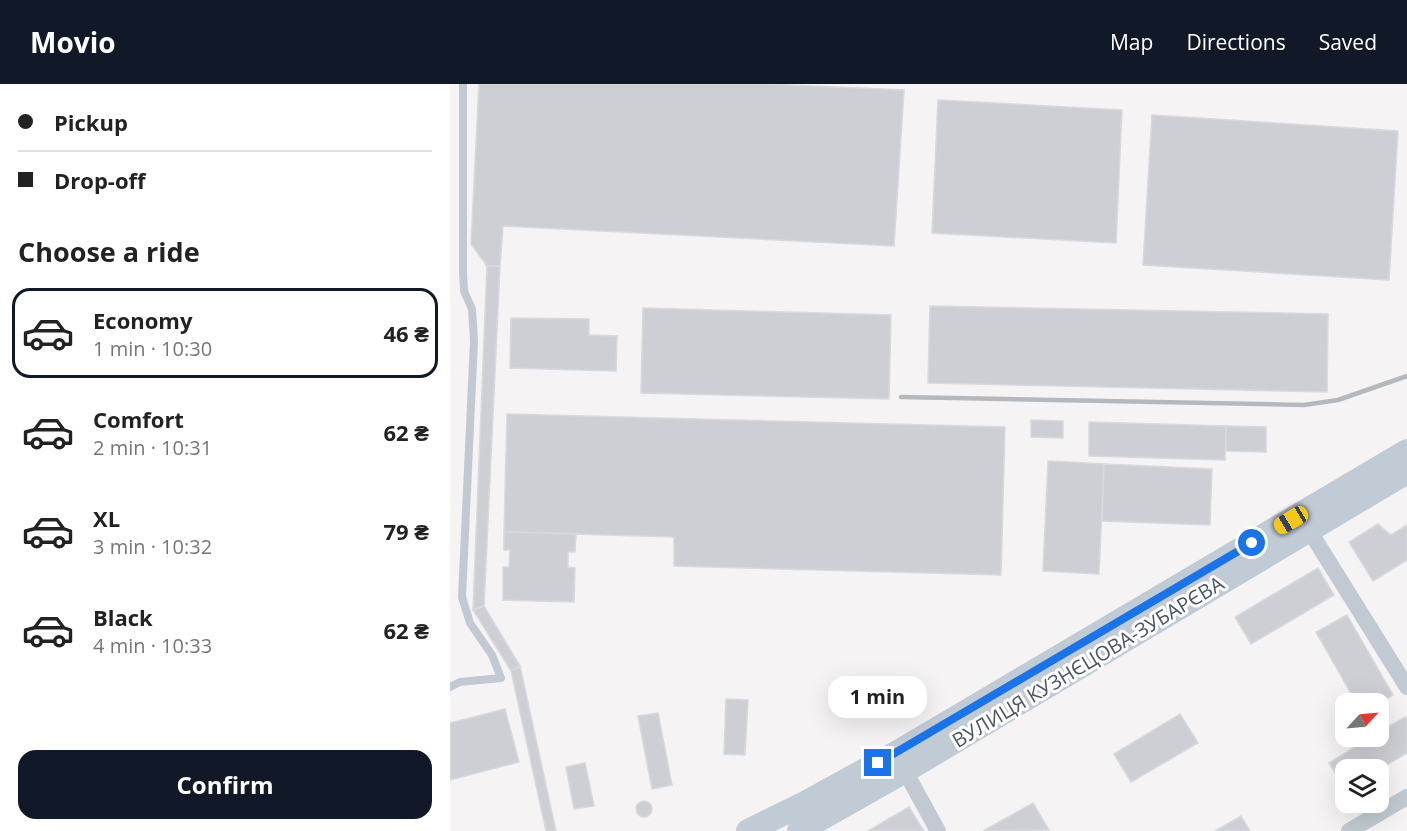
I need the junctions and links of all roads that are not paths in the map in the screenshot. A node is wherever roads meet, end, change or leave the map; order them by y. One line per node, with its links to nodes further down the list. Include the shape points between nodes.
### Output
1 (463, 84): 5 (lane, via 463,272 472,309 474,341 462,597 470,623 492,655 501,678 460,682)
2 (1407, 451): 9 (main road, ВУЛИЦЯ КУЗНЄЦОВА-ЗУБАРЄВА, via 896,753)
3 (1407, 472): 4 (main road, ВУЛИЦЯ КУЗНЄЦОВА-ЗУБАРЄВА)
4 (1309, 530): 6 (street); 7 (main road, ВУЛИЦЯ КУЗНЄЦОВА-ЗУБАРЄВА)
5 (450, 687)
6 (1407, 687)
7 (905, 771): 10 (main road, ВУЛИЦЯ КУЗНЄЦОВА-ЗУБАРЄВА); 11 (street)
8 (1407, 797): 12 (street)
9 (748, 831)
10 (799, 831)
11 (938, 831)
12 (1349, 831)

